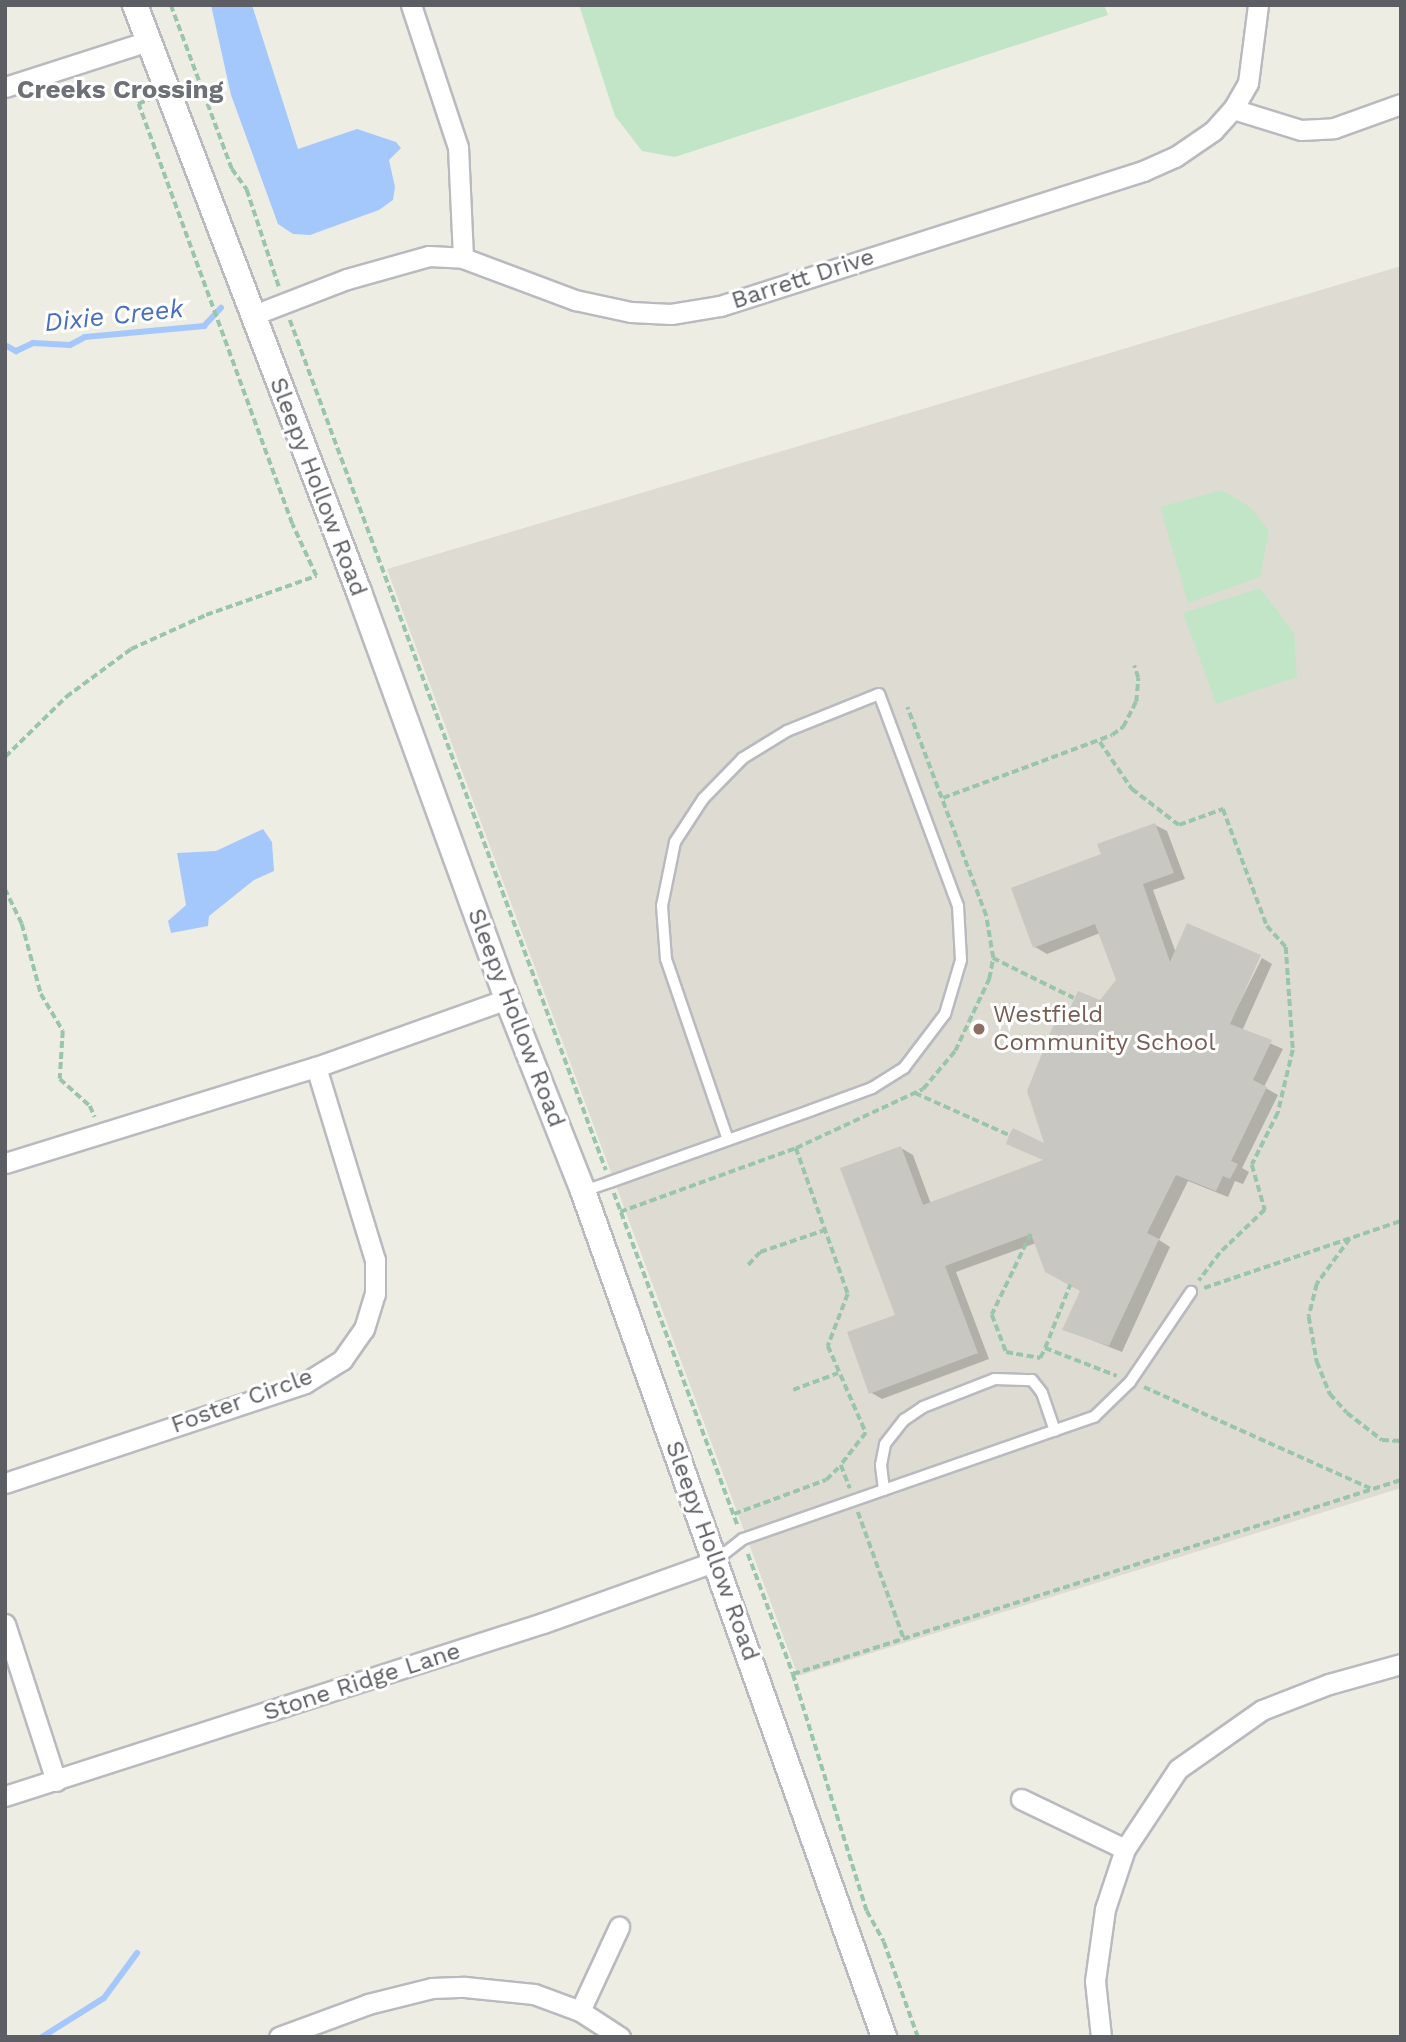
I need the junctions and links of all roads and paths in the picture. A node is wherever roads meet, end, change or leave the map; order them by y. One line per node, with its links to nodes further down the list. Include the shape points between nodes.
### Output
1 (135, 5): 5 (street, Sleepy Hollow Road)
2 (171, 5): 11 (path, via 232,169 247,190)
3 (411, 5): 10 (street, via 458,147)
4 (1258, 5): 9 (street, Barrett Drive, via 1248,83)
5 (148, 41): 6 (street); 12 (street, Sleepy Hollow Road)
6 (5, 87)
7 (138, 104): 16 (path, via 292,524 316,576 206,615 131,649 66,697)
8 (1401, 104): 9 (street, via 1334,128 1301,130)
9 (1233, 109): 10 (street, Barrett Drive, via 1213,131 1143,171 720,306 671,314 631,312 575,300)
10 (463, 258): 11 (street, Barrett Drive, via 429,256 400,262)
11 (285, 304): 12 (street, Barrett Drive); 29 (path)
12 (251, 316): 21 (street, Sleepy Hollow Road, via 359,592)
13 (1134, 666): 15 (path, via 1139,690 1136,702 1123,727)
14 (907, 707): 17 (path)
15 (1100, 742): 17 (path); 37 (path, via 1132,789 1179,825 1223,809 1268,926 1286,947 1293,1050 1278,1113 1252,1165 1265,1210 1220,1253)
16 (5, 757)
17 (943, 798): 19 (path, via 986,916)
18 (5, 889): 24 (path, via 22,924 41,994 63,1031 60,1079 90,1106)
19 (993, 958): 20 (path); 23 (path, via 982,999 955,1051)
20 (1074, 998)
21 (507, 999): 22 (street); 30 (street, Sleepy Hollow Road)
22 (316, 1067): 24 (street); 45 (street, Foster Circle, via 375,1260 375,1294 364,1329 342,1360 305,1383)
23 (915, 1093): 25 (path); 27 (path)
24 (100, 1132): 28 (street)
25 (1009, 1135)
26 (728, 1140): 26 (lane, via 893,1077 936,1028 956,981 962,940 954,890 879,694 787,731 743,758 703,799 676,842 662,906 666,959); 29 (lane)
27 (796, 1148): 31 (path); 33 (path)
28 (5, 1163)
29 (610, 1182): 30 (lane); 31 (path)
30 (583, 1191): 50 (street, Sleepy Hollow Road)
31 (620, 1212): 48 (path)
32 (1401, 1222): 34 (path)
33 (825, 1230): 35 (path, via 760,1252); 39 (path, via 848,1294 828,1346)
34 (1350, 1239): 37 (path); 42 (path, via 1317,1284 1309,1317 1317,1362 1331,1394 1347,1413 1382,1440)
35 (748, 1265)
36 (1070, 1285): 38 (path)
37 (1191, 1292): 41 (lane, via 1112,1404 1094,1417)
38 (1045, 1348)
39 (838, 1373): 40 (path); 43 (path, via 866,1433)
40 (793, 1390)
41 (1055, 1431): 46 (lane); 46 (lane, via 1042,1393 1032,1380 995,1379 923,1407 904,1420 885,1444 881,1465)
42 (1401, 1441)
43 (841, 1465): 47 (path); 48 (path, via 826,1479)
44 (1401, 1480): 52 (path)
45 (5, 1483)
46 (884, 1490): 47 (lane)
47 (853, 1499): 49 (lane); 52 (path)
48 (734, 1514): 49 (path)
49 (743, 1539): 50 (lane); 54 (path)
50 (716, 1561): 55 (street, Stone Ridge Lane, via 543,1623); 63 (street, Sleepy Hollow Road)
51 (5, 1624): 55 (street)
52 (904, 1639): 54 (path)
53 (1401, 1664): 58 (street, via 1329,1684 1262,1710 1178,1769)
54 (793, 1674): 64 (path, via 867,1911 884,1942)
55 (56, 1781): 56 (street, Stone Ridge Lane)
56 (5, 1796)
57 (1021, 1799): 58 (street)
58 (1125, 1849): 65 (street, via 1105,1909 1097,1969)
59 (619, 1927): 60 (street)
60 (580, 2011): 61 (street, via 534,1994 432,1988 368,2004); 62 (street)
61 (279, 2037)
62 (620, 2037)
63 (884, 2037)
64 (918, 2037)
65 (1101, 2037)

